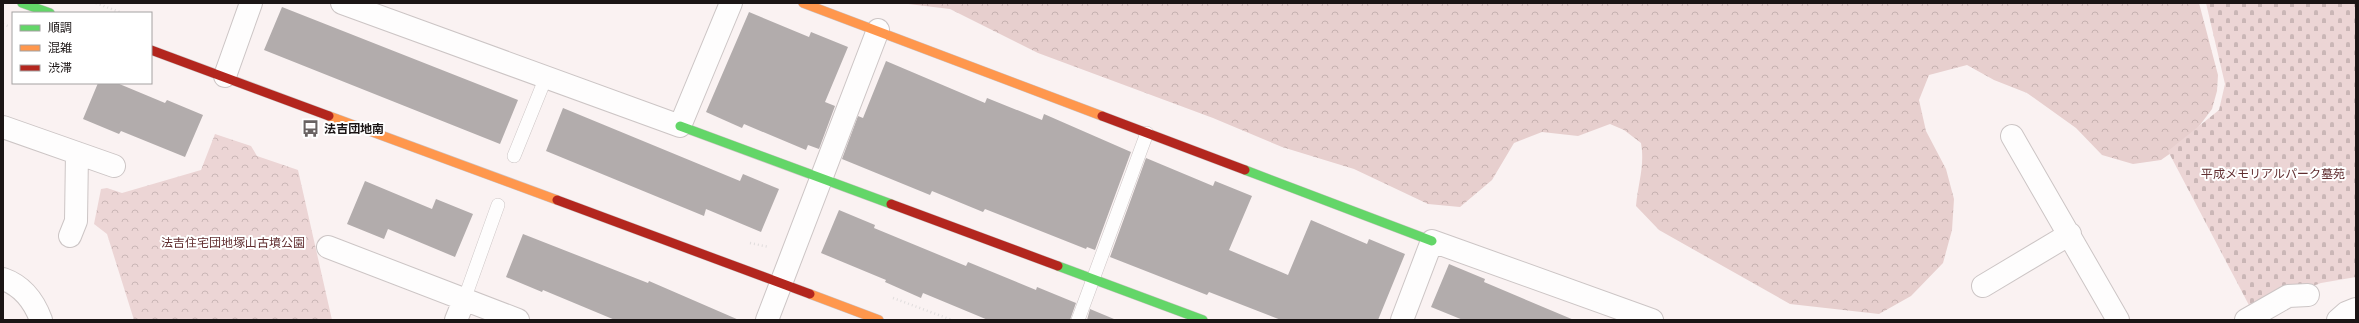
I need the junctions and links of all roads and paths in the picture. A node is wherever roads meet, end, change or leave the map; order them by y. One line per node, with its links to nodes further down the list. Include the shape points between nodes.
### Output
1 (22, 3): 7 (street)
2 (96, 3): 8 (path)
3 (251, 3): 11 (street)
4 (342, 3): 12 (street)
5 (731, 3): 13 (street)
6 (803, 3): 9 (street)
7 (47, 12)
8 (119, 12)
9 (878, 30): 15 (street); 20 (street)
10 (152, 50): 11 (street)
11 (225, 76): 28 (street)
12 (546, 77): 13 (street); 18 (lane)
13 (680, 126): 20 (street)
14 (3, 127): 17 (street)
15 (1147, 133): 24 (street); 27 (lane)
16 (2012, 136): 22 (street)
17 (77, 153): 19 (street); 23 (street, via 76,221)
18 (514, 156)
19 (114, 166)
20 (820, 179): 27 (street); 28 (street)
21 (498, 205): 31 (lane)
22 (2070, 234): 29 (street); 42 (street)
23 (70, 236)
24 (1432, 241): 40 (street); 41 (street)
25 (328, 247): 31 (street)
26 (3, 279): 33 (street, via 32,300)
27 (1092, 279): 38 (lane); 39 (street)
28 (780, 283): 36 (street); 37 (street)
29 (1983, 286)
30 (2308, 295): 43 (street, via 2288,296)
31 (464, 300): 34 (street); 35 (street)
32 (2356, 309): 44 (street)
33 (41, 320)
34 (456, 320)
35 (518, 320)
36 (767, 320)
37 (879, 320)
38 (1078, 320)
39 (1203, 320)
40 (1402, 320)
41 (1652, 320)
42 (2118, 320)
43 (2246, 320)
44 (2338, 320)

